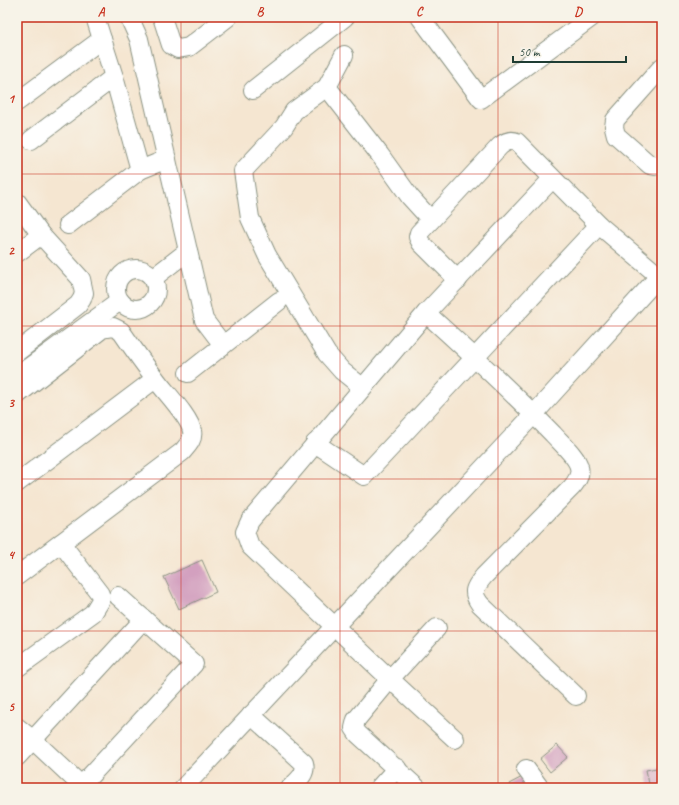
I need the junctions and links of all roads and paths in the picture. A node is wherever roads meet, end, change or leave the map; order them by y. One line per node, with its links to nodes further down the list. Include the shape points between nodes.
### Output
1 (95, 17): 8 (street)
2 (130, 17): 16 (street, via 139,39)
3 (162, 17): 4 (street, via 171,45 178,49 189,47)
4 (228, 17)
5 (345, 17): 13 (street)
6 (420, 17): 7 (street, via 481,99)
7 (592, 17)
8 (102, 38): 11 (street); 14 (street)
9 (344, 55): 12 (street)
10 (662, 67): 17 (street, via 615,120 614,127 616,135 650,165)
11 (114, 77): 15 (street); 18 (street)
12 (327, 87): 21 (street, via 410,197); 39 (street, via 294,111 284,127 243,171 250,218 266,255 327,354 342,371)
13 (253, 90)
14 (17, 102)
15 (31, 140)
16 (167, 159): 18 (street); 25 (street)
17 (662, 164)
18 (140, 170): 22 (street)
19 (552, 179): 21 (street, via 516,142 508,141 500,146); 23 (street); 29 (street)
20 (17, 202): 24 (street)
21 (431, 220): 29 (street, via 418,237)
22 (68, 225)
23 (599, 225): 27 (street); 35 (street)
24 (41, 235): 26 (street); 34 (street, via 81,279 84,293 78,305)
25 (188, 251): 28 (street); 33 (street, via 204,320)
26 (17, 253)
27 (660, 275): 41 (street)
28 (153, 278): 30 (street, via 157,288 148,306 138,309 128,307); 30 (street, via 147,272 138,269 129,270 121,275 116,292)
29 (458, 280): 32 (street)
30 (120, 301): 37 (street)
31 (279, 301): 33 (street)
32 (426, 313): 35 (street); 39 (street)
33 (223, 345): 36 (street)
34 (17, 352)
35 (475, 358): 41 (street); 42 (street, via 364,476)
36 (188, 373)
37 (17, 376)
38 (155, 379): 40 (street, via 121,331 108,327); 43 (street); 44 (street, via 189,422 192,437 189,444 182,452)
39 (362, 387): 42 (street)
40 (17, 395)
41 (534, 414): 48 (street); 52 (street, via 570,452 580,474 572,486 484,576 474,593 475,598 490,615)
42 (315, 443): 48 (street, via 250,520 245,532 250,546)
43 (17, 482)
44 (61, 543): 45 (street); 50 (street, via 100,594 101,600 88,618)
45 (17, 576)
46 (118, 596): 47 (street)
47 (144, 619): 56 (street); 60 (street, via 194,664)
48 (335, 626): 51 (street); 53 (street)
49 (437, 628): 51 (street)
50 (17, 668)
51 (390, 679): 55 (street); 58 (street, via 356,720 354,728)
52 (576, 696)
53 (251, 715): 61 (street); 62 (street, via 304,763 304,773)
54 (17, 727): 56 (street)
55 (455, 739)
56 (33, 740): 57 (street); 60 (street)
57 (17, 757)
58 (396, 768): 63 (street); 64 (street)
59 (526, 769): 65 (street)
60 (82, 787)
61 (183, 788)
62 (290, 788)
63 (379, 788)
64 (417, 788)
65 (540, 788)

